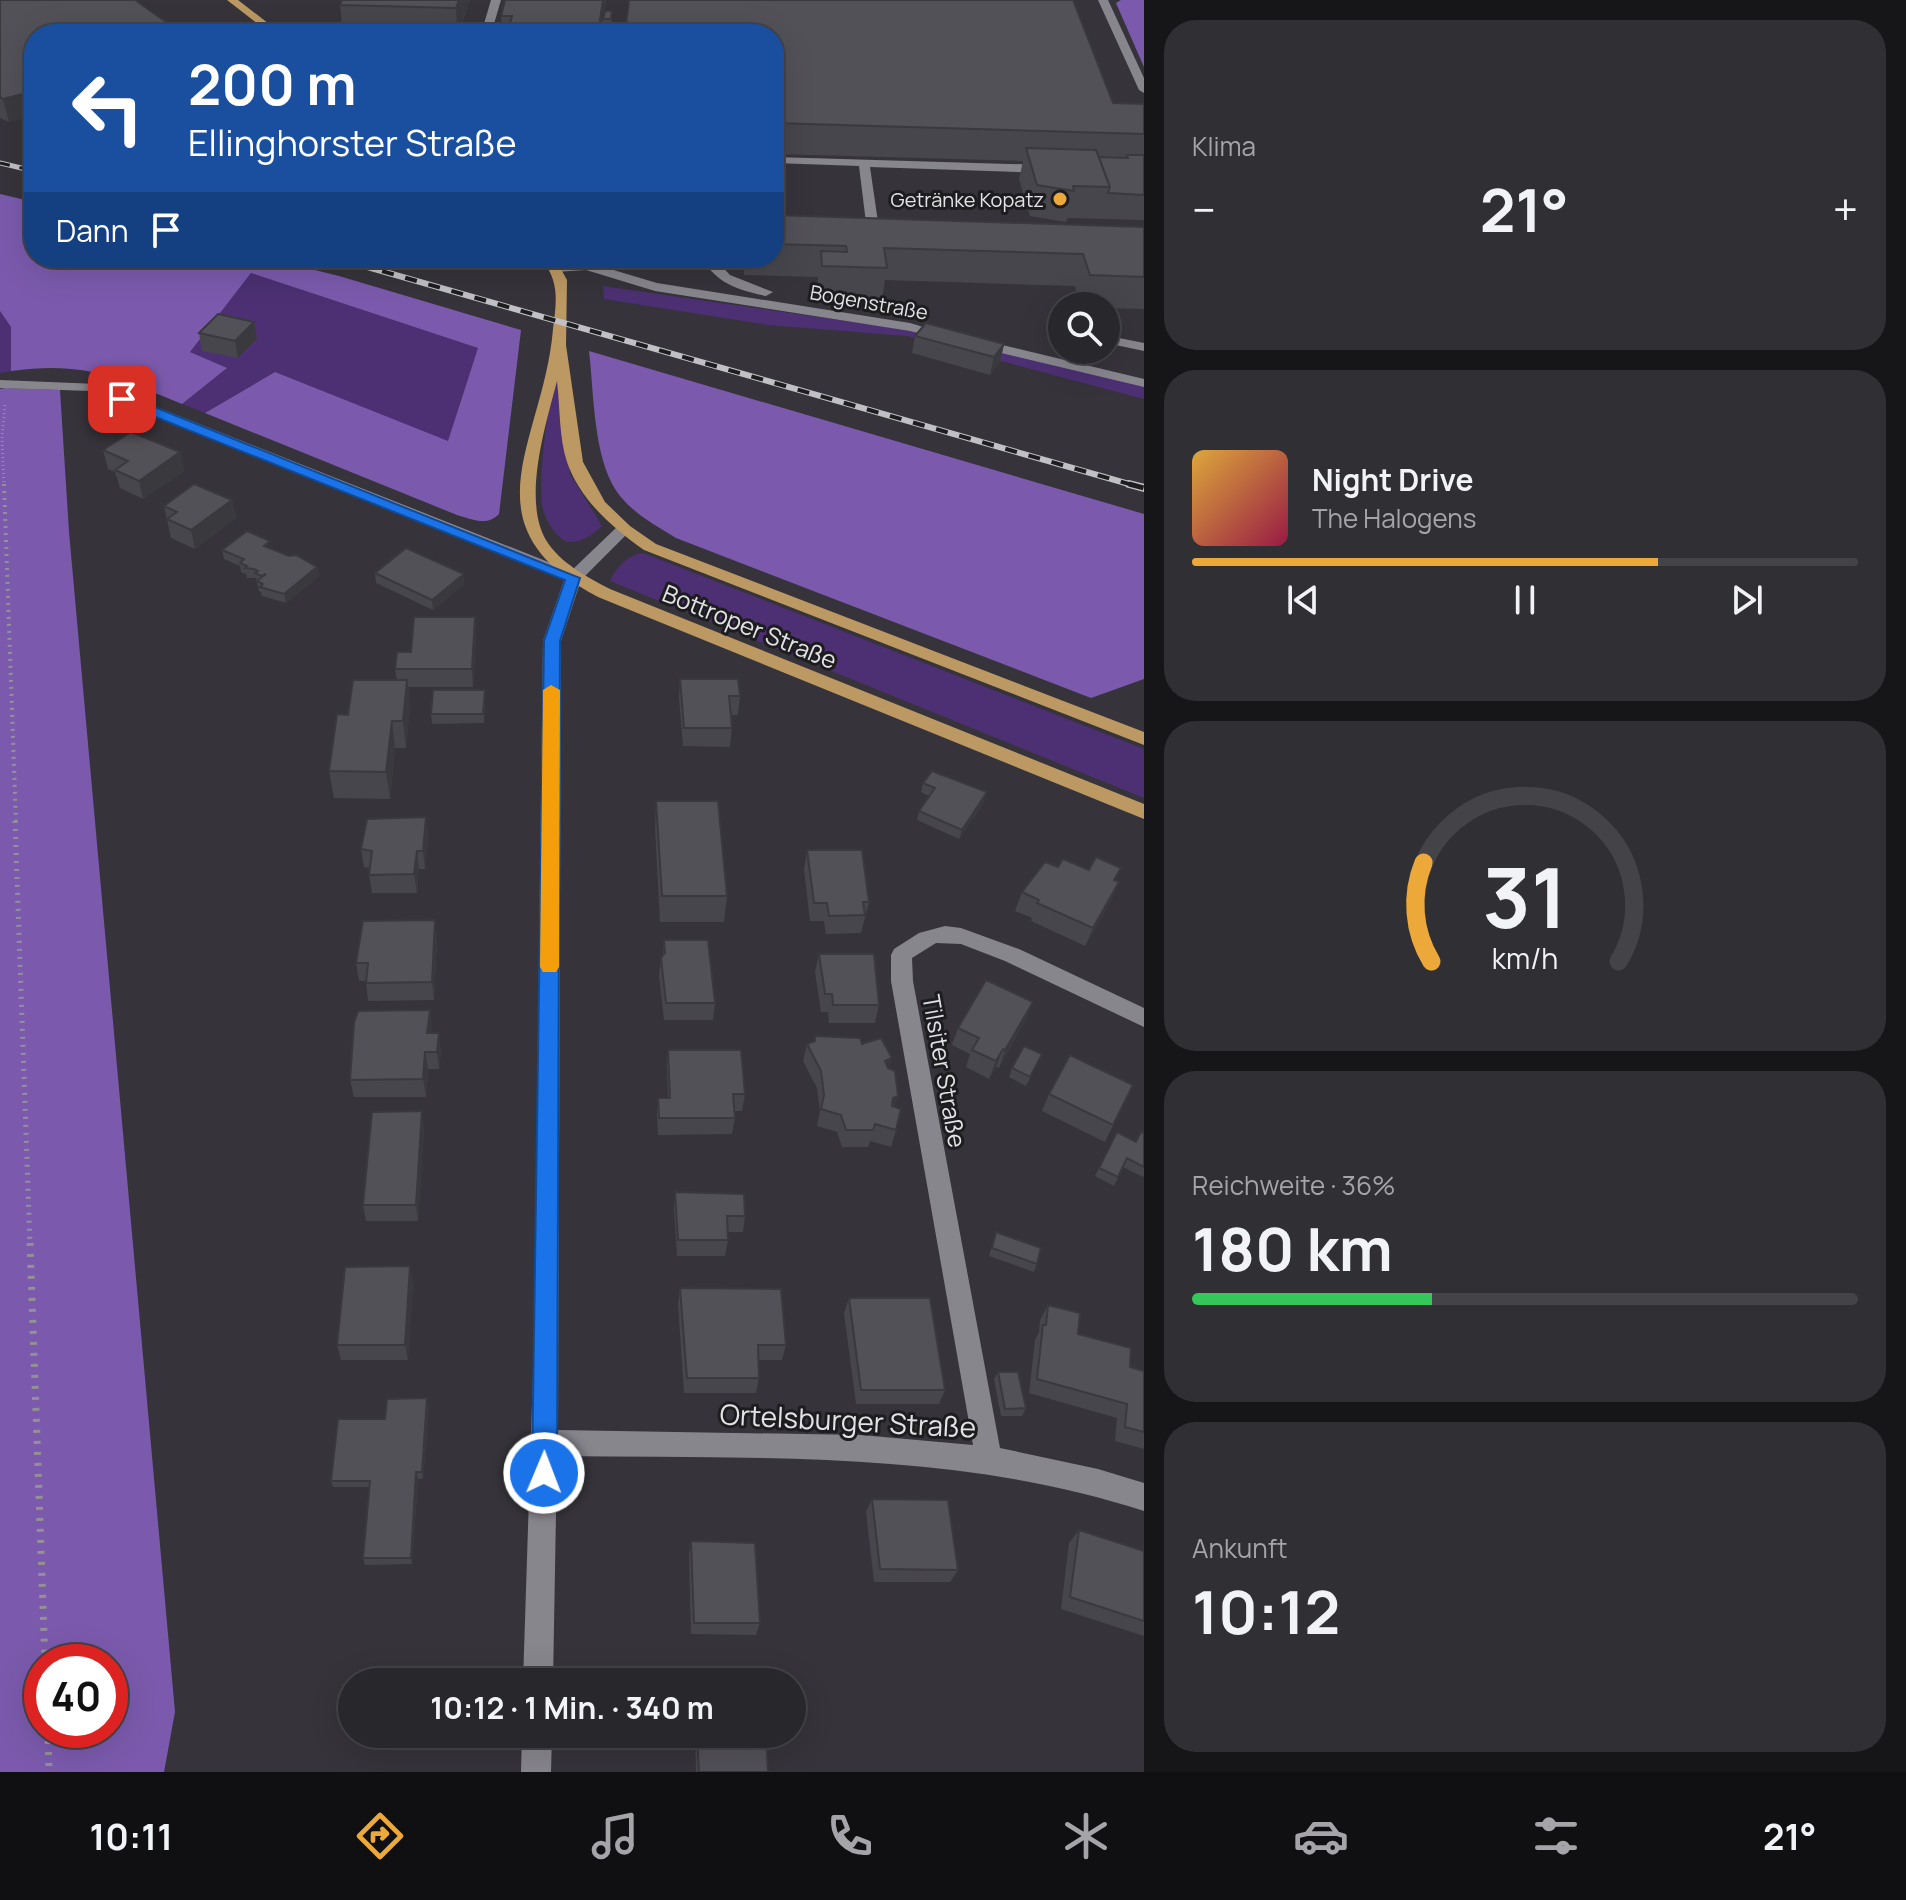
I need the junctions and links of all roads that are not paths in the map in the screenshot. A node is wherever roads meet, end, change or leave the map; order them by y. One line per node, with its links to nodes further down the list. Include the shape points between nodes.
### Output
1 (232, 0): 4 (main road)
2 (496, 0): 5 (street)
3 (1103, 0): 6 (street)
4 (264, 24)
5 (489, 24)
6 (1144, 90)
7 (784, 160): 8 (street)
8 (864, 163): 9 (street); 11 (street)
9 (1066, 169)
10 (860, 238): 11 (street)
11 (874, 239): 12 (street)
12 (890, 239)
13 (554, 268): 18 (main road, Bottroper Straße, via 562,305)
14 (593, 268): 21 (street, Bogenstraße, via 655,287 910,327)
15 (713, 268): 16 (street, via 731,284)
16 (766, 292)
17 (1120, 342): 19 (street)
18 (559, 345): 22 (main road, Bottroper Straße, via 575,462 599,504); 23 (main road, Bottroper Straße, via 532,458 529,516 544,549)
19 (1144, 347)
20 (3, 383): 23 (street, via 93,387)
21 (1144, 383)
22 (624, 529): 23 (street); 24 (main road, Bottroper Straße, via 650,547)
23 (573, 578): 25 (main road, Bottroper Straße); 27 (street, via 552,641)
24 (1144, 739)
25 (1144, 812)
26 (1144, 1018): 28 (street, Tilsiter Straße, via 984,944 946,933 918,941 901,955)
27 (545, 1443): 28 (street, Ortelsburger Straße, via 868,1448); 30 (street)
28 (989, 1458): 29 (street, Ortelsburger Straße)
29 (1144, 1497)
30 (538, 1668)
31 (537, 1748): 32 (street)
32 (536, 1772)

